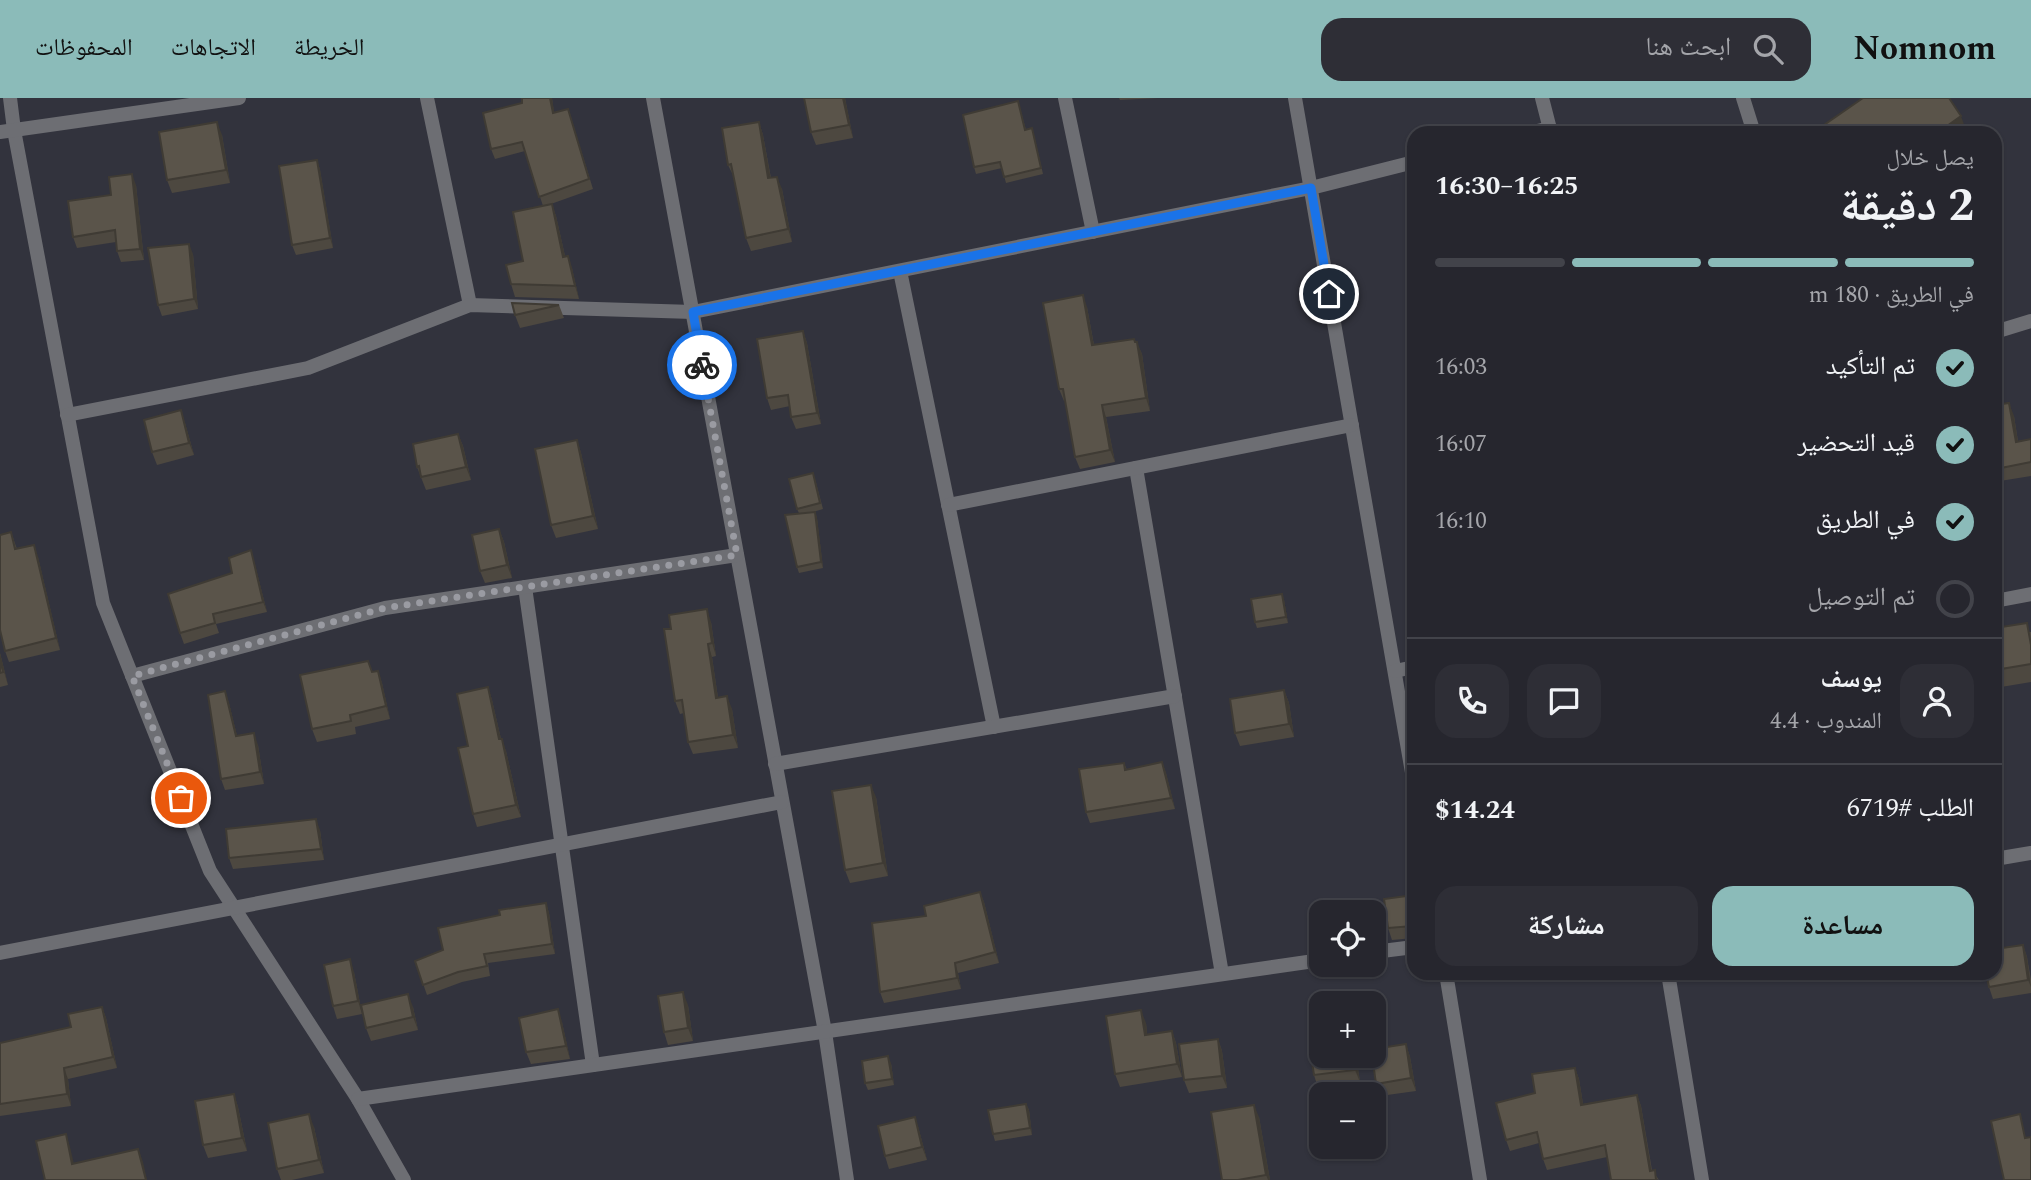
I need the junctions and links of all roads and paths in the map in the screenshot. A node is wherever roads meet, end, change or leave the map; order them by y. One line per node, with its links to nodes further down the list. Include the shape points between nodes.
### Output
1 (10, 98): 11 (street)
2 (239, 98): 11 (street)
3 (427, 98): 16 (street)
4 (653, 98): 17 (street)
5 (1065, 98): 14 (street)
6 (1295, 98): 13 (street)
7 (1542, 98): 9 (street)
8 (1743, 98): 10 (street)
9 (1549, 126)
10 (1752, 126)
11 (7, 131): 20 (street)
12 (1407, 164): 13 (street)
13 (1311, 188): 14 (street); 21 (street)
14 (1093, 232): 15 (street)
15 (900, 271): 17 (street); 23 (street)
16 (470, 305): 17 (street); 20 (street, via 308,368)
17 (693, 312): 24 (street)
18 (2031, 321): 19 (street)
19 (2002, 330)
20 (67, 415): 30 (street, via 103,603)
21 (1352, 425): 22 (street); 29 (street)
22 (1136, 468): 23 (street); 31 (street)
23 (948, 505): 32 (street)
24 (737, 555): 25 (street); 34 (street)
25 (526, 587): 30 (street, via 385,608); 36 (street)
26 (2031, 594): 27 (street)
27 (2002, 599)
28 (1407, 668): 29 (street)
29 (1395, 671): 33 (street)
30 (132, 676): 39 (street, via 210,871)
31 (1175, 696): 32 (street); 44 (street)
32 (994, 727): 34 (street)
33 (1407, 742)
34 (775, 764): 35 (street)
35 (782, 802): 36 (street); 47 (street)
36 (562, 844): 39 (street); 48 (street)
37 (2031, 853): 38 (street)
38 (2002, 858)
39 (233, 908): 42 (street); 49 (street)
40 (1407, 948): 41 (street)
41 (1386, 950)
42 (0, 953)
43 (1309, 962): 44 (street)
44 (1222, 974): 47 (street)
45 (1447, 980): 52 (street)
46 (1669, 980): 53 (street)
47 (825, 1032): 48 (street); 51 (street)
48 (593, 1065): 49 (street)
49 (358, 1100): 50 (street)
50 (404, 1180)
51 (848, 1180)
52 (1480, 1180)
53 (1702, 1180)

